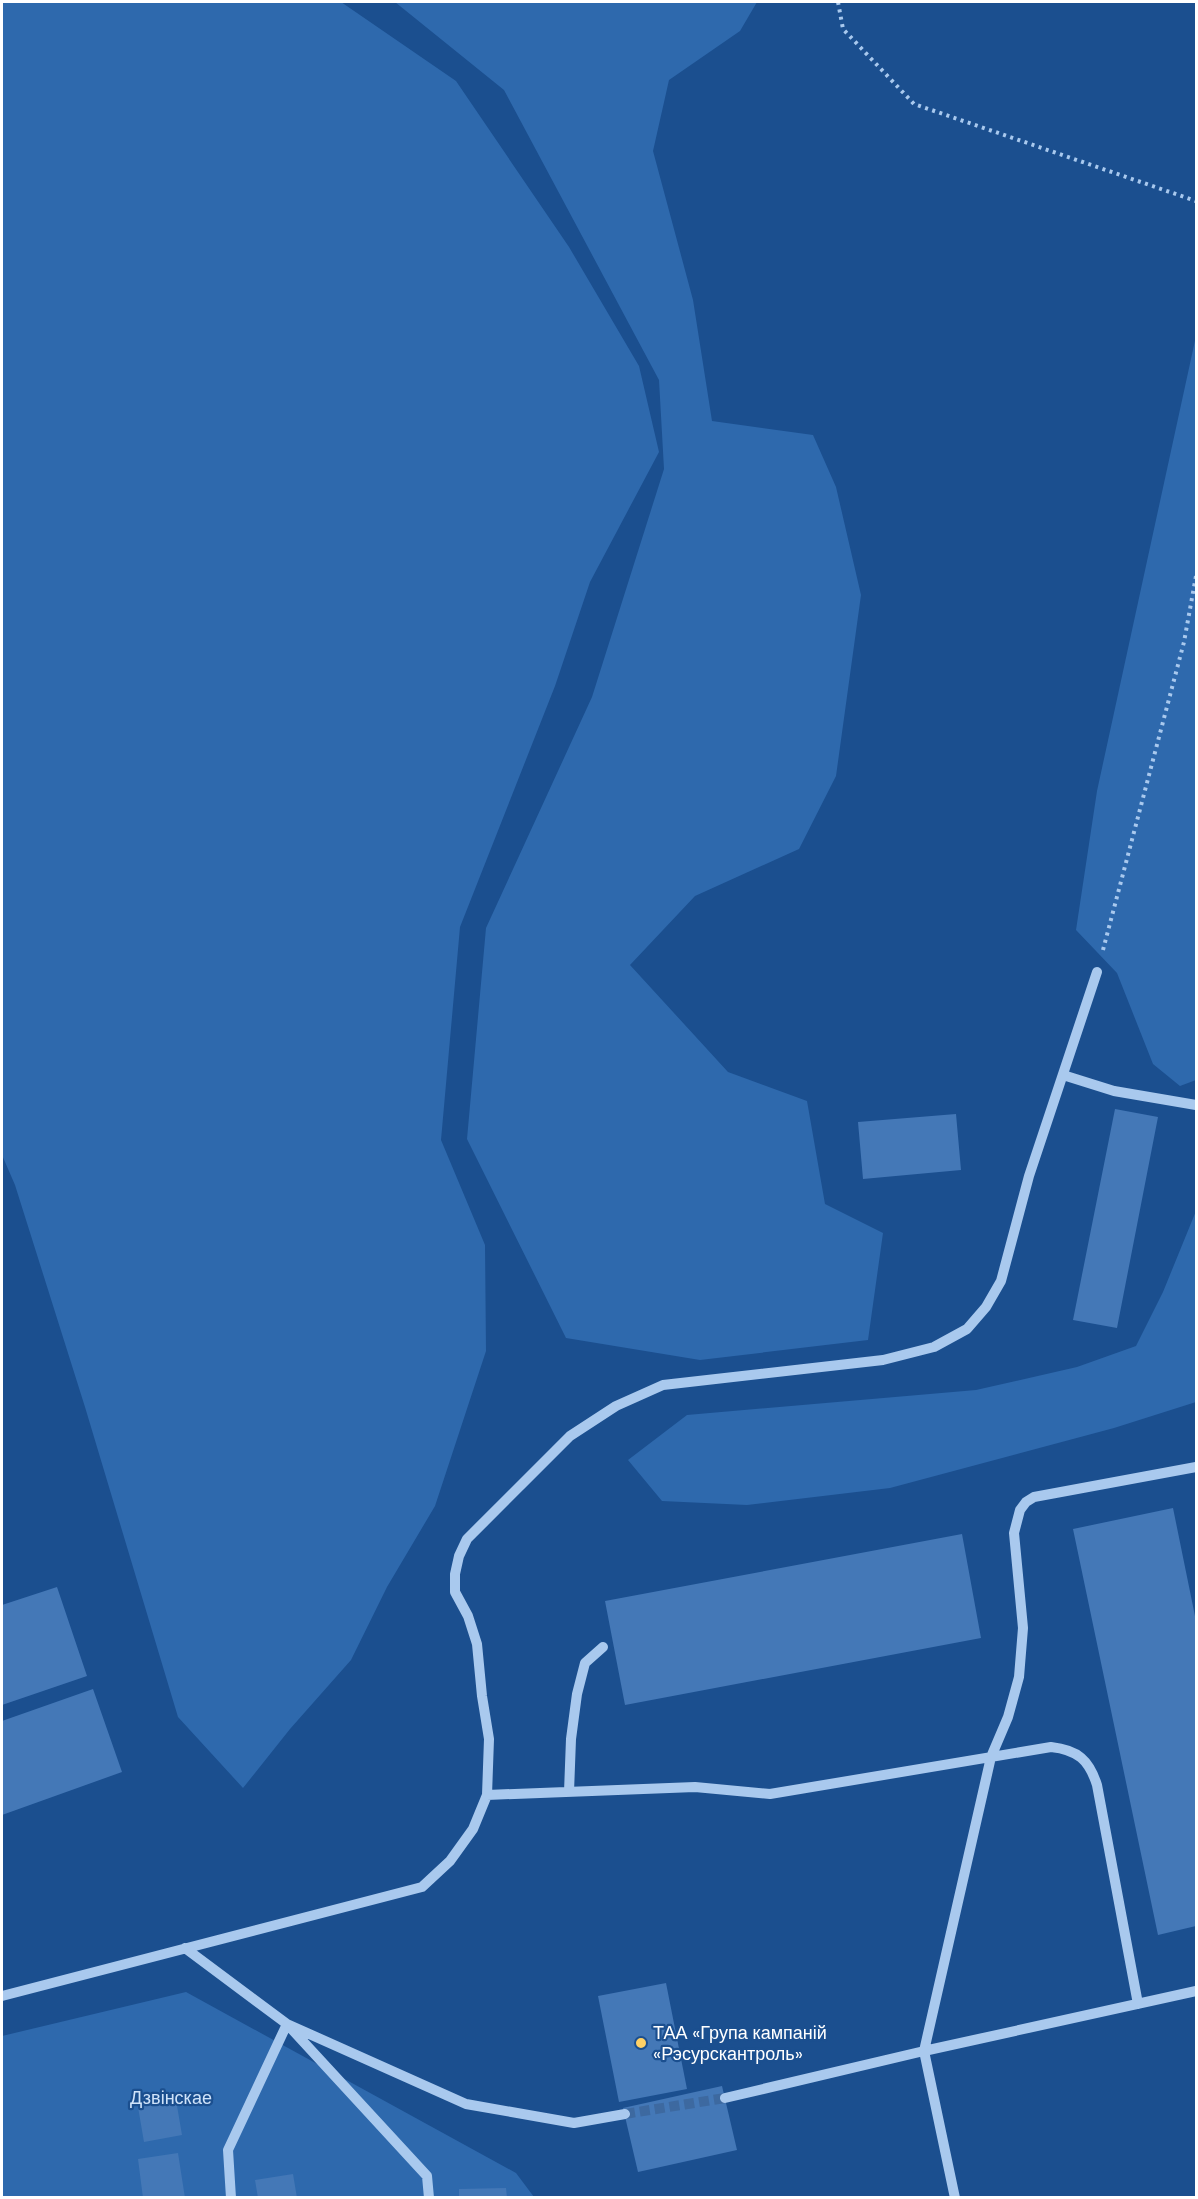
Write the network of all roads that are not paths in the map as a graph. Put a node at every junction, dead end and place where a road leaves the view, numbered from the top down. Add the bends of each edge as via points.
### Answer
1 (1097, 972) road end
2 (1063, 1075) junction
3 (1197, 1105) edge
4 (1197, 1467) edge
5 (603, 1647) dead end
6 (991, 1757) junction
7 (569, 1792) junction
8 (487, 1795) junction
9 (184, 1948) junction
10 (1197, 1991) edge
11 (2, 1996) edge
12 (1138, 2004) junction
13 (287, 2024) junction
14 (924, 2051) junction
15 (725, 2098) tunnel mouth
16 (625, 2114) tunnel mouth
17 (231, 2198) edge
18 (429, 2198) edge
19 (955, 2198) edge

1 - 2 street
2 - 3 street via 1114,1091
2 - 8 street via 1029,1176 1001,1281 967,1329 934,1347 883,1360 663,1385 616,1406 570,1436 467,1539 454,1574 455,1592 477,1644 489,1739
4 - 6 street via 1047,1494 1026,1502 1020,1510 1014,1533 1023,1628 1019,1677
5 - 7 street via 585,1663 577,1694
6 - 7 street via 770,1794 695,1786
6 - 12 street via 1062,1749 1082,1758 1091,1768
6 - 14 street
7 - 8 street
8 - 9 street via 472,1829 450,1862 422,1887
9 - 11 street
9 - 13 street
10 - 12 street
12 - 14 street
13 - 16 street via 466,2104 574,2123
13 - 17 street via 228,2150
13 - 18 street via 427,2176
14 - 15 street
14 - 19 street

